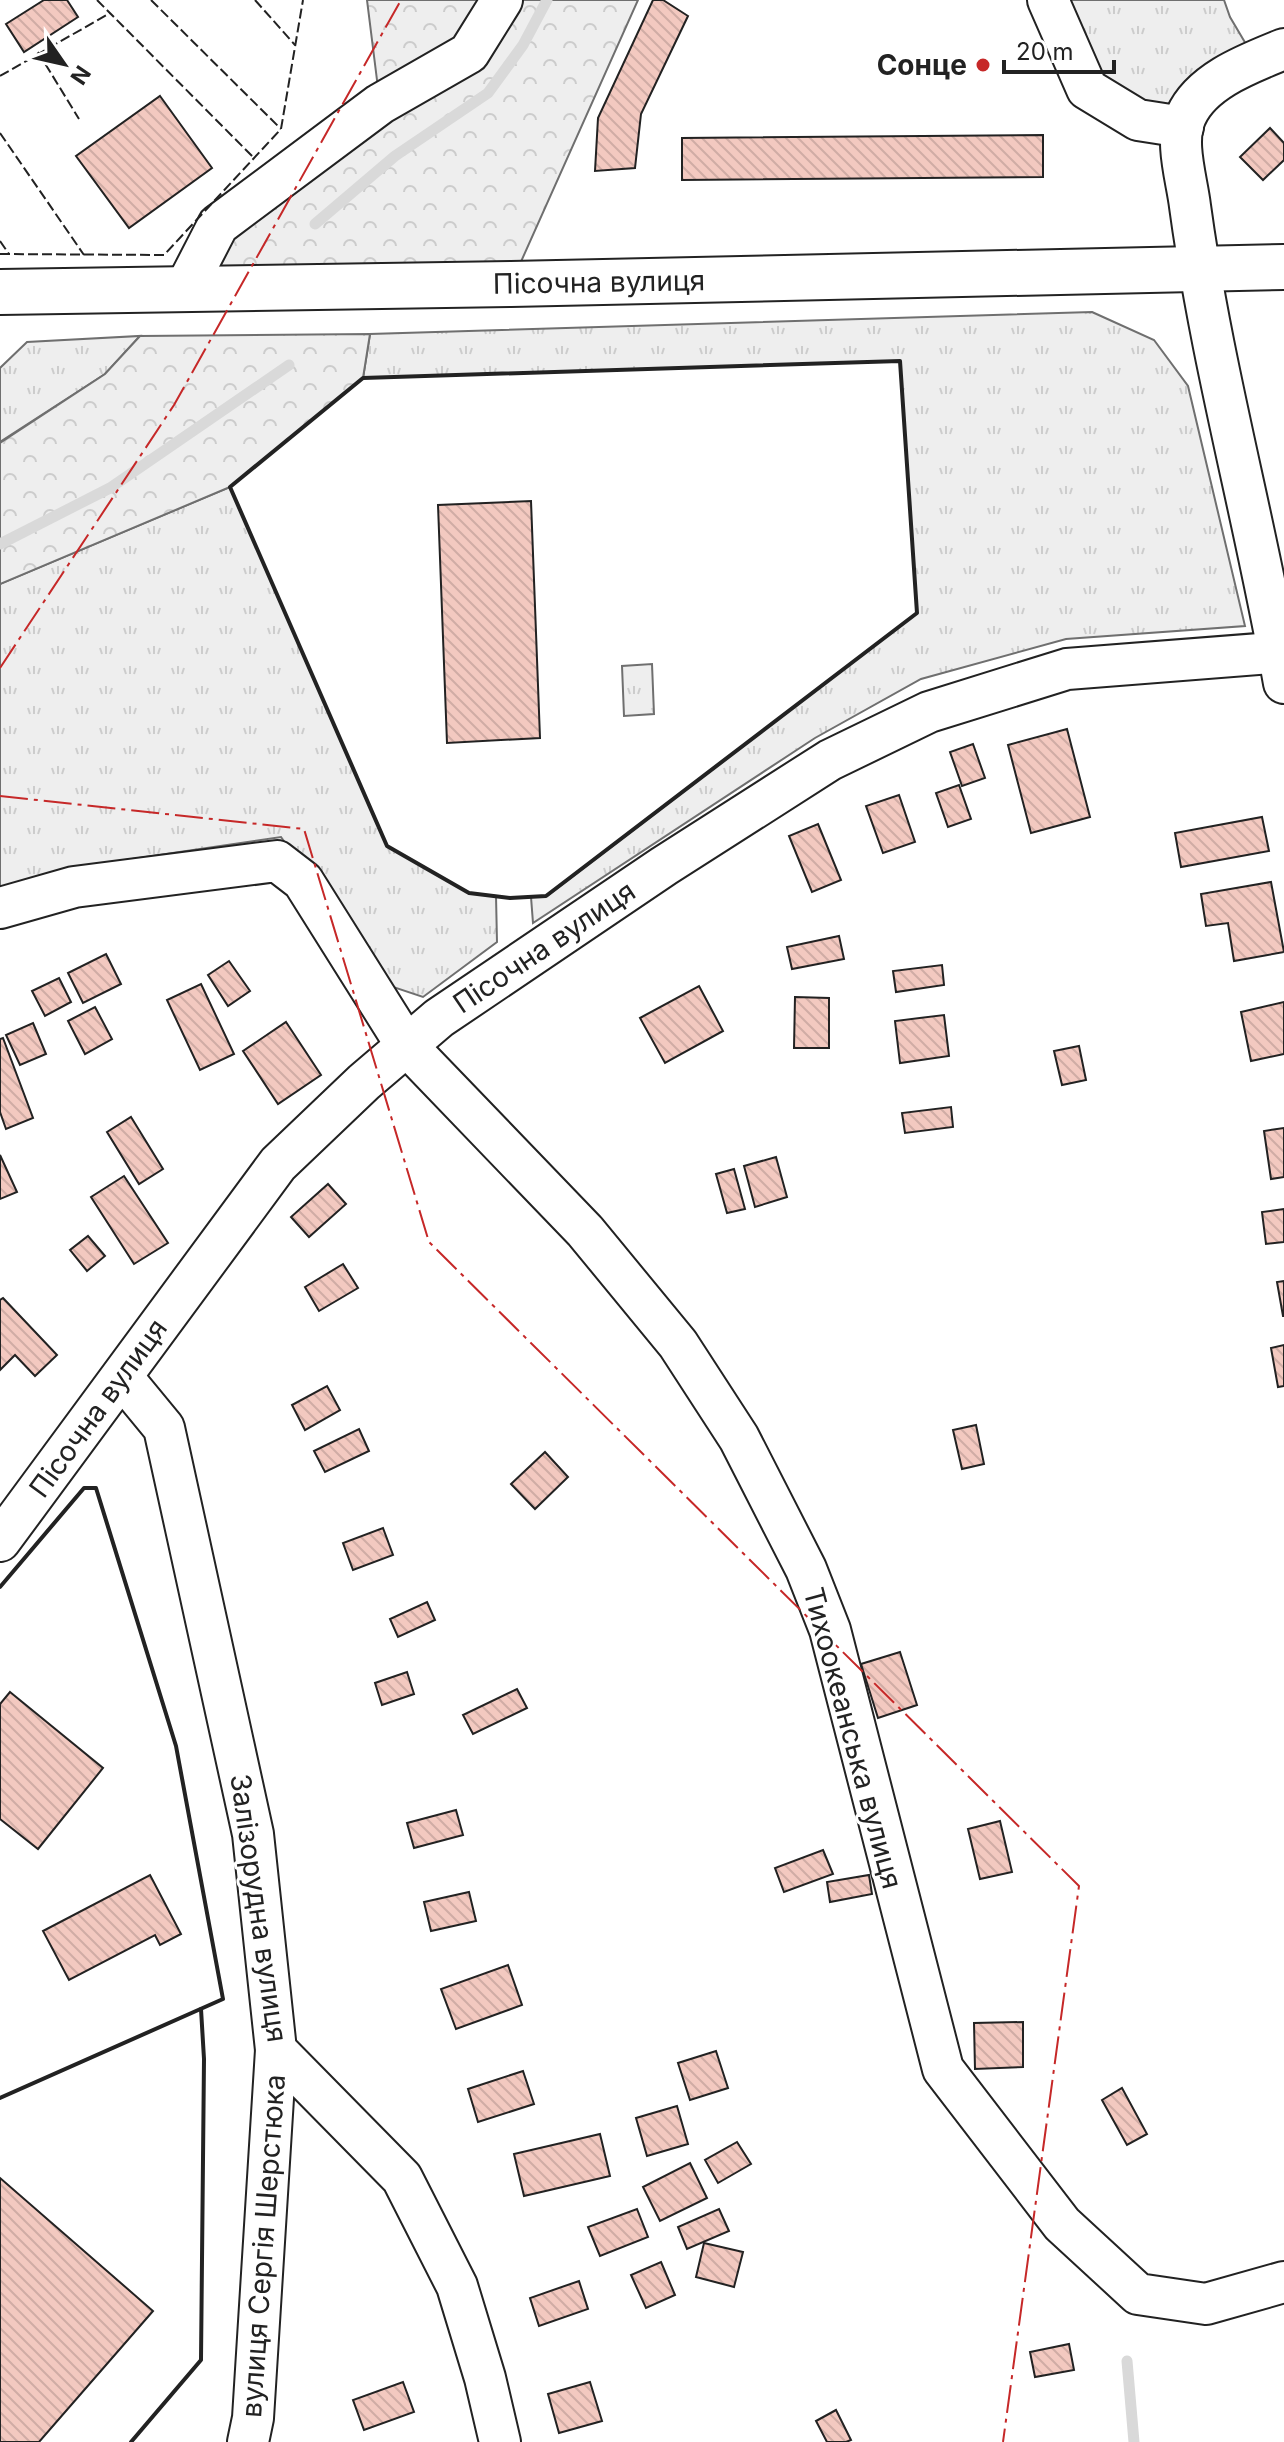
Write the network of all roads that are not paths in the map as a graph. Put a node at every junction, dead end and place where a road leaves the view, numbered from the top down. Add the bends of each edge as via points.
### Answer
1 (502, 0) edge
2 (1048, 0) edge
3 (1284, 49) edge
4 (1183, 127) junction
5 (1198, 267) junction
6 (1284, 267) edge
7 (185, 289) junction
8 (0, 292) edge
9 (1282, 662) edge
10 (0, 908) edge
11 (406, 1045) junction
12 (122, 1377) junction
13 (0, 1541) edge
14 (276, 2050) junction
15 (1284, 2282) edge
16 (248, 2442) edge
17 (500, 2442) edge

1 - 7 street via 469,53 380,104 218,225
2 - 4 street via 1087,89 1138,120
3 - 4 street via 1208,88
4 - 5 street
5 - 6 main road, Пісочна вулиця
5 - 7 main road, Пісочна вулиця
5 - 9 street
7 - 8 main road, Пісочна вулиця
9 - 11 street, Пісочна вулиця via 1067,669 929,712 804,776
10 - 11 street, Тихоокеанська вулиця via 74,887 277,861 303,881
11 - 12 street, Пісочна вулиця via 278,1164
11 - 15 street, Тихоокеанська вулиця via 585,1231 678,1344 739,1438 806,1569 830,1630 943,2069 1062,2224 1138,2294 1206,2304
12 - 13 street, Пісочна вулиця
12 - 14 street, Залізорудна вулиця via 164,1428 253,1834
14 - 16 street, вулиця Сергія Шерстюка
14 - 17 street, Залізорудна вулиця via 402,2178 457,2286

